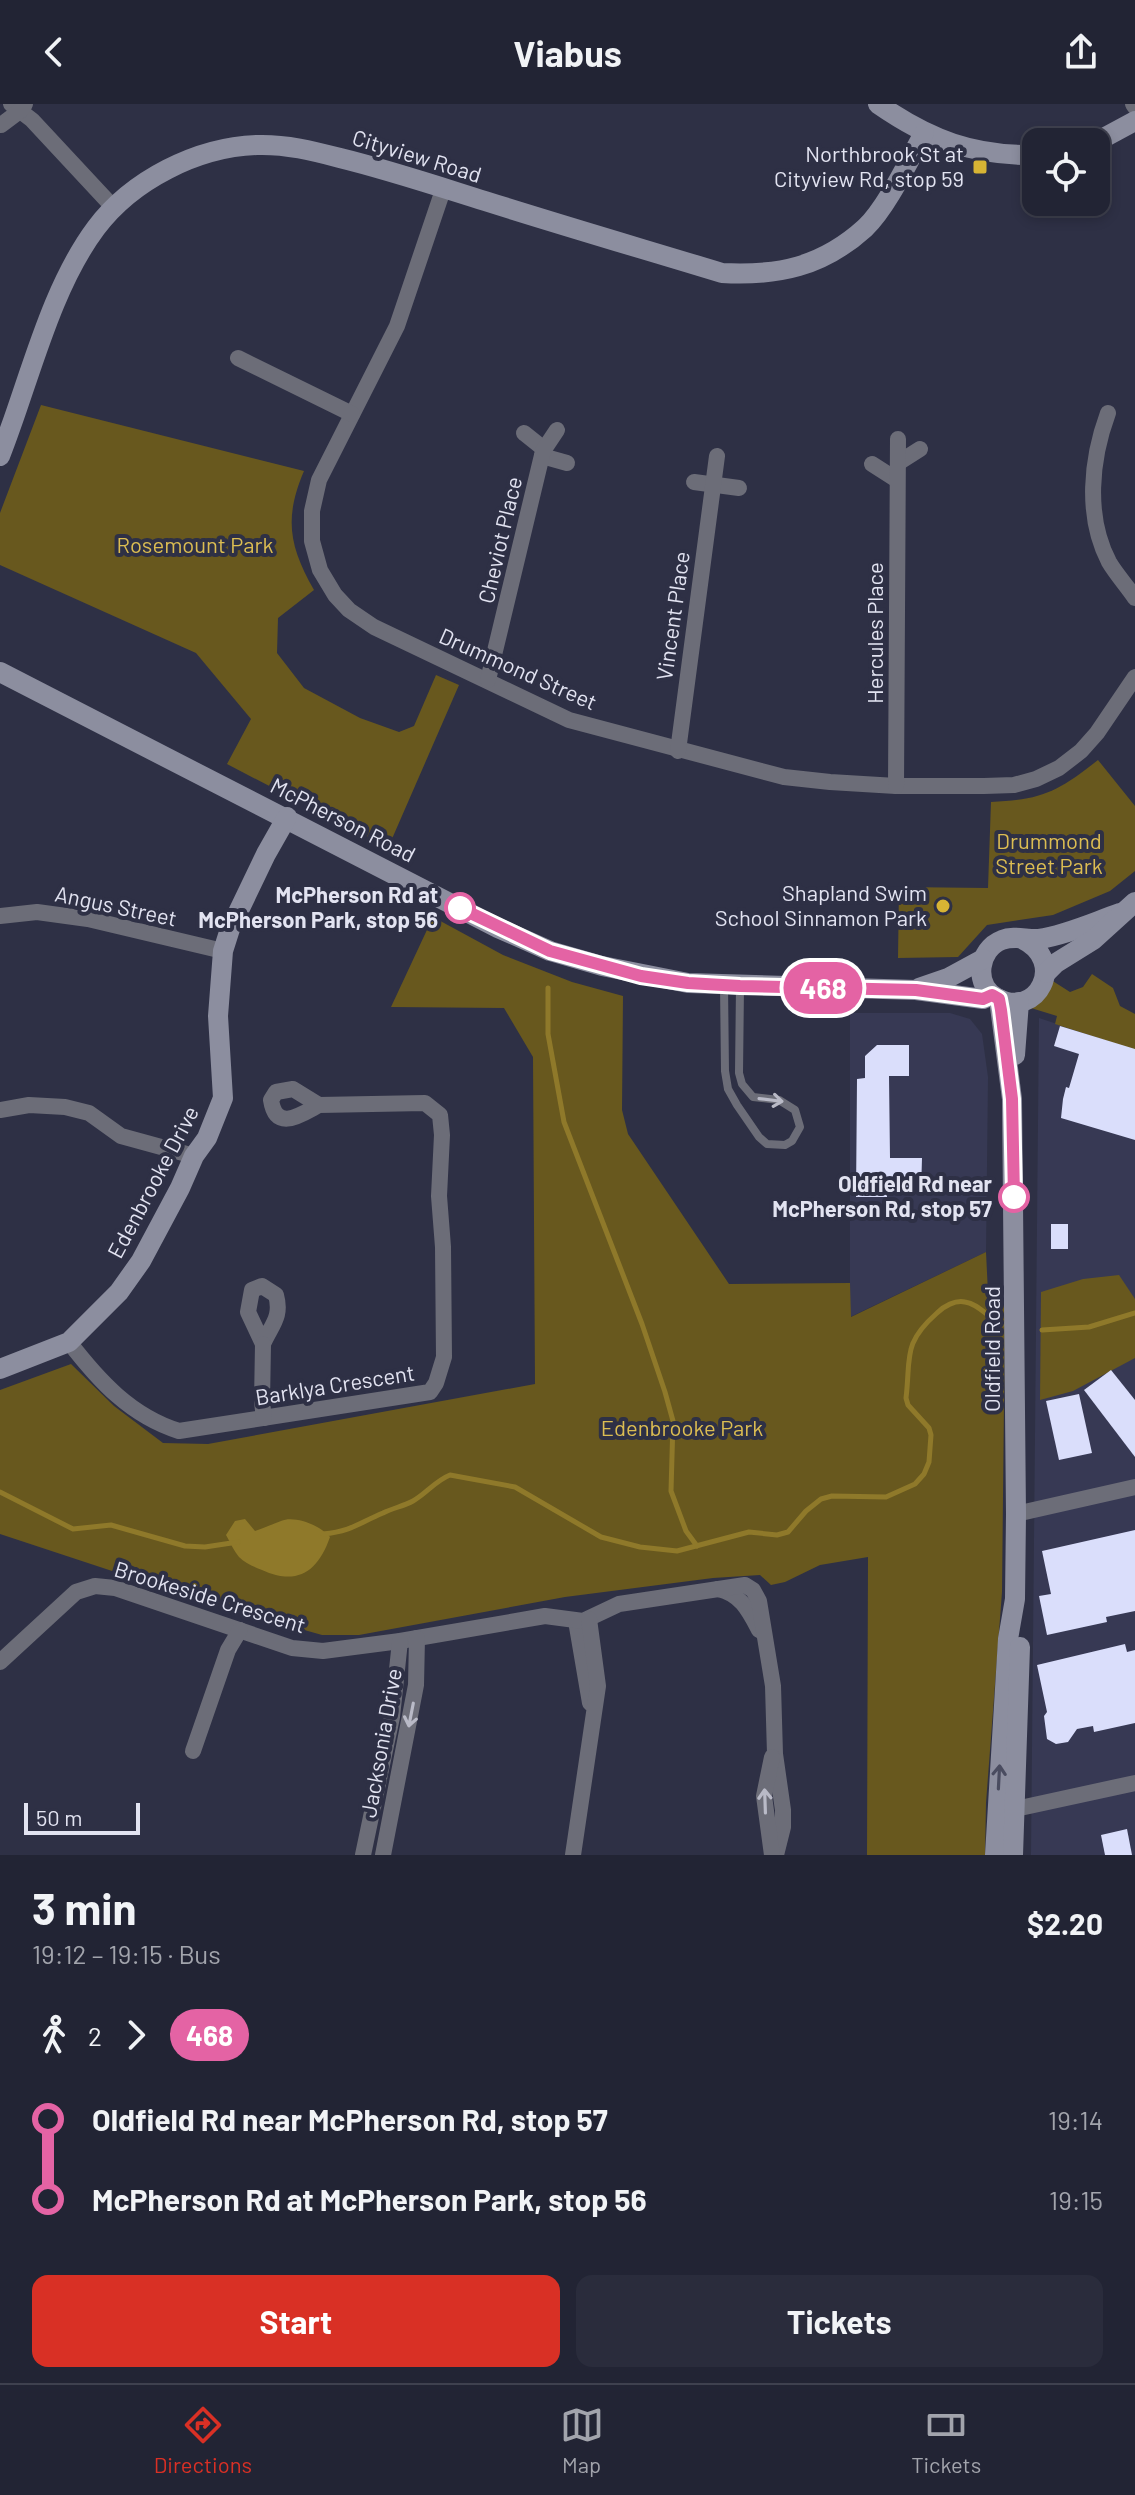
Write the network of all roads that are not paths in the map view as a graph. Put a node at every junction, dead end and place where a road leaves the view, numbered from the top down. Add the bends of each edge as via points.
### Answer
1 (878, 104) edge
2 (19, 106) edge
3 (1135, 121) edge
4 (1, 125) edge
5 (924, 133) junction
6 (1110, 134) edge
7 (1022, 155) edge
8 (444, 187) junction
9 (113, 207) junction
10 (238, 358) dead end
11 (1108, 413) dead end
12 (352, 414) junction
13 (557, 430) dead end
14 (524, 433) dead end
15 (898, 439) dead end
16 (920, 449) dead end
17 (543, 452) junction
18 (0, 456) edge
19 (717, 456) dead end
20 (567, 463) dead end
21 (872, 464) dead end
22 (898, 472) junction
23 (694, 482) dead end
24 (713, 486) junction
25 (739, 488) dead end
26 (1135, 598) edge
27 (0, 672) edge
28 (1135, 677) edge
29 (488, 680) junction
30 (678, 751) junction
31 (896, 786) junction
32 (287, 817) junction
33 (1128, 908) edge
34 (0, 916) edge
35 (1022, 939) junction
36 (223, 951) junction
37 (983, 959) junction
38 (1046, 973) junction
39 (732, 986) junction
40 (916, 990) junction
41 (1003, 999) junction
42 (725, 1060) junction
43 (739, 1060) junction
44 (319, 1105) dead end
45 (0, 1110) edge
46 (194, 1156) junction
47 (69, 1342) junction
48 (263, 1344) dead end
49 (0, 1369) edge
50 (264, 1418) junction
51 (1135, 1487) edge
52 (1016, 1514) junction
53 (583, 1620) junction
54 (240, 1630) junction
55 (417, 1638) junction
56 (400, 1641) junction
57 (0, 1662) edge
58 (193, 1751) dead end
59 (1135, 1783) edge
60 (1006, 1811) junction
61 (363, 1855) edge
62 (383, 1855) edge
63 (573, 1855) edge
64 (774, 1855) edge
65 (995, 1855) edge
66 (1013, 1855) edge

1 - 5 street
2 - 4 street
2 - 9 street
3 - 6 street
5 - 7 street via 972,151
5 - 8 street, Cityview Road via 867,226 831,252 798,267 760,275 722,273
8 - 9 street, Cityview Road via 294,146 257,145 220,149 184,162 145,181
8 - 12 street, Drummond Street via 397,326
9 - 18 street, Cityview Road via 62,289
10 - 12 street
11 - 26 street via 1093,480 1095,521 1109,561
12 - 29 street, Drummond Street via 319,480 312,511 312,541 320,570 349,610 374,627
13 - 17 street, Cheviot Place
14 - 17 street, Cheviot Place
15 - 22 street, Hercules Place
16 - 22 street
17 - 20 street, Cheviot Place
17 - 29 street, Cheviot Place
19 - 24 street, Vincent Place
21 - 22 street
22 - 31 street, Hercules Place
23 - 24 street
24 - 25 street
24 - 30 street, Vincent Place
27 - 32 street, McPherson Road
28 - 31 street, Drummond Street via 1081,751 1036,779 1014,785
29 - 30 street, Drummond Street via 569,720
30 - 31 street, Drummond Street via 784,777
32 - 36 street, Edenbrooke Drive
32 - 39 street, McPherson Road via 550,951 641,976
33 - 35 street via 1057,935
33 - 38 street
34 - 36 street, Angus Street via 37,912 88,919
35 - 37 street via 1003,939
35 - 38 street via 1040,952
36 - 46 street, Edenbrooke Drive via 218,1016 223,1098
37 - 40 street
37 - 41 street via 982,979
38 - 41 street via 1037,992
39 - 40 street, McPherson Road
39 - 42 lane
39 - 43 lane
40 - 41 street, McPherson Road
41 - 52 street, Oldfield Road via 1012,1099
42 - 43 lane
43 -> 42 lane via 747,1092 788,1103 795,1110 800,1127 792,1141 776,1146 759,1137 728,1089
44 - 50 street, Barklya Crescent via 425,1103 440,1115 444,1357 430,1392
45 - 46 street via 65,1107 89,1113 121,1136
46 - 47 street, Edenbrooke Drive via 141,1261 119,1292
47 - 49 street, Edenbrooke Drive
47 - 50 street, Barklya Crescent via 114,1395 167,1427 179,1431
48 - 50 street
51 - 52 street
52 - 60 street, Oldfield Road via 1015,1599 1021,1637
53 - 55 street, Brookeside Crescent via 549,1615
53 - 63 street via 598,1680
53 - 64 street, Brookeside Crescent via 614,1605 740,1585 753,1590 774,1694 783,1815
54 - 56 street, Brookeside Crescent via 306,1650
54 - 57 street, Brookeside Crescent via 95,1586 76,1592
54 - 58 street
55 - 56 street, Brookeside Crescent
55 -> 62 street, Jacksonia Drive via 418,1675
56 - 61 street, Jacksonia Drive via 392,1717
59 - 60 street
60 - 65 street, Oldfield Road
60 - 66 street, Oldfield Road

